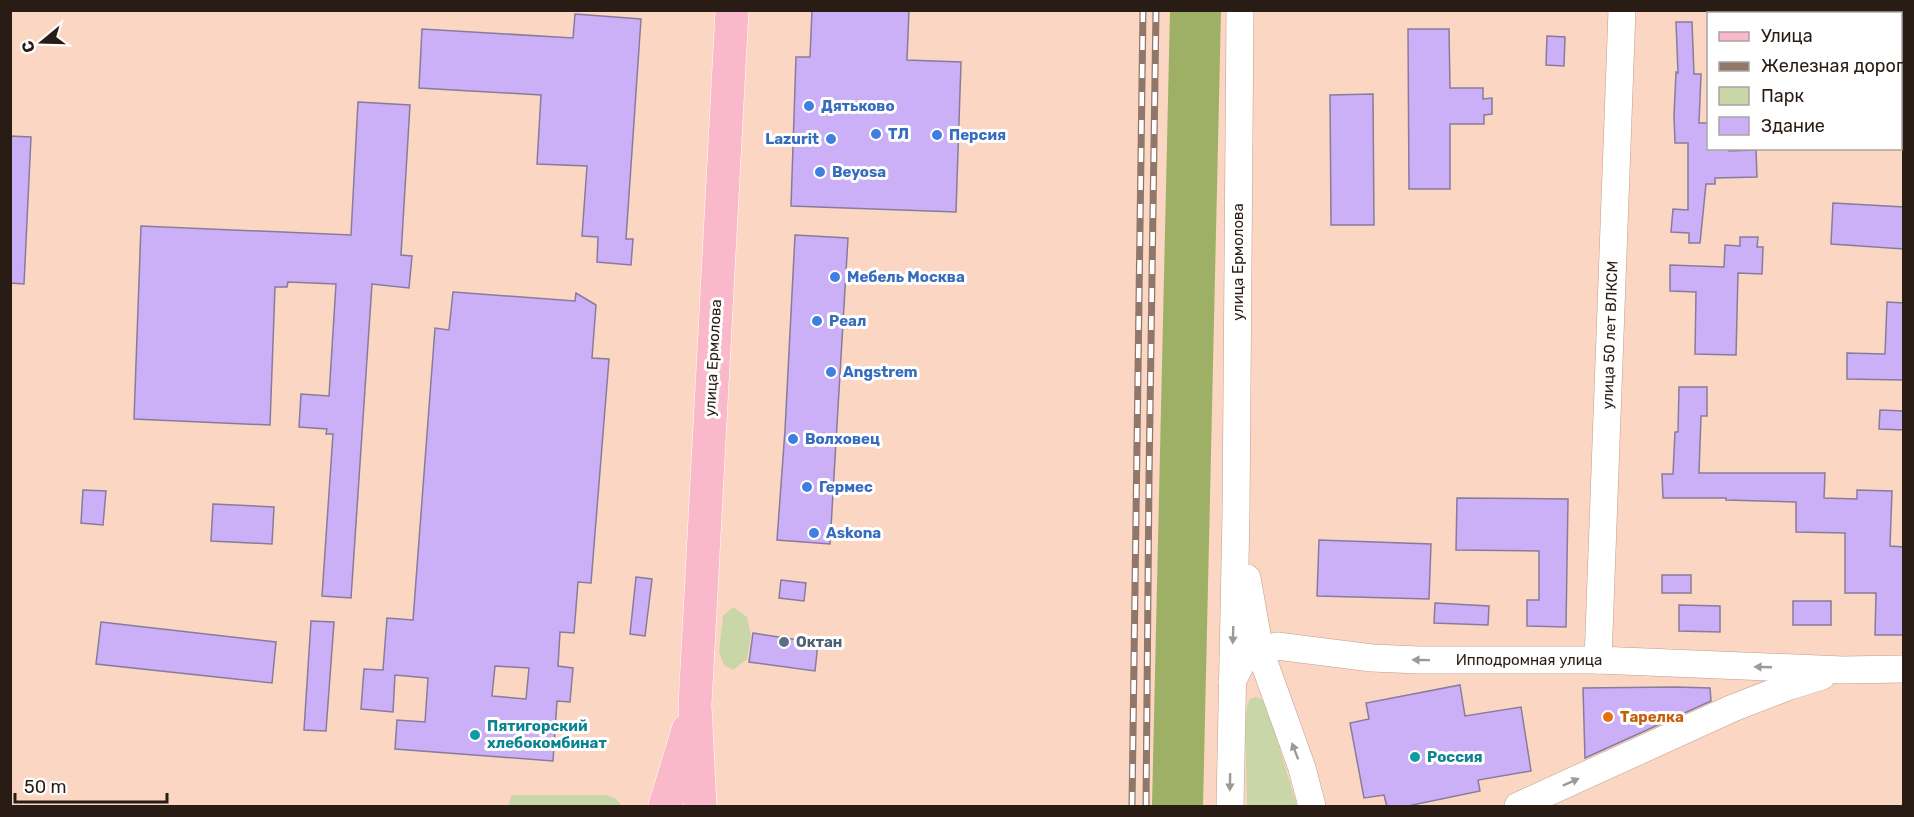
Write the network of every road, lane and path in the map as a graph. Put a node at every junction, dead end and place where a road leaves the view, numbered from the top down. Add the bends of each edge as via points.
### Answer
1 (732, 10) edge
2 (1240, 10) edge
3 (1622, 10) edge
4 (1236, 514) junction
5 (1260, 651) junction
6 (1598, 660) junction
7 (1904, 669) edge
8 (1843, 670) junction
9 (1232, 682) junction
10 (695, 705) junction
11 (664, 807) edge
12 (700, 807) edge
13 (1230, 807) edge
14 (1312, 807) edge
15 (1518, 807) edge

1 - 10 main road, улица Ермолова
2 - 4 street, улица Ермолова
3 - 6 street, улица 50 лет ВЛКСМ
4 - 5 street, улица Ермолова
4 -> 9 street, улица Ермолова
6 -> 5 street, Ипподромная улица via 1372,658 1277,646
5 - 9 street via 1241,664
14 -> 5 street, улица Ермолова
8 -> 6 street, Ипподромная улица
7 - 8 street, Ипподромная улица
15 -> 8 street, Ипподромная улица via 1733,708
9 -> 13 street, улица Ермолова
10 - 11 main road, улица Ермолова
10 - 12 main road, улица Ермолова

